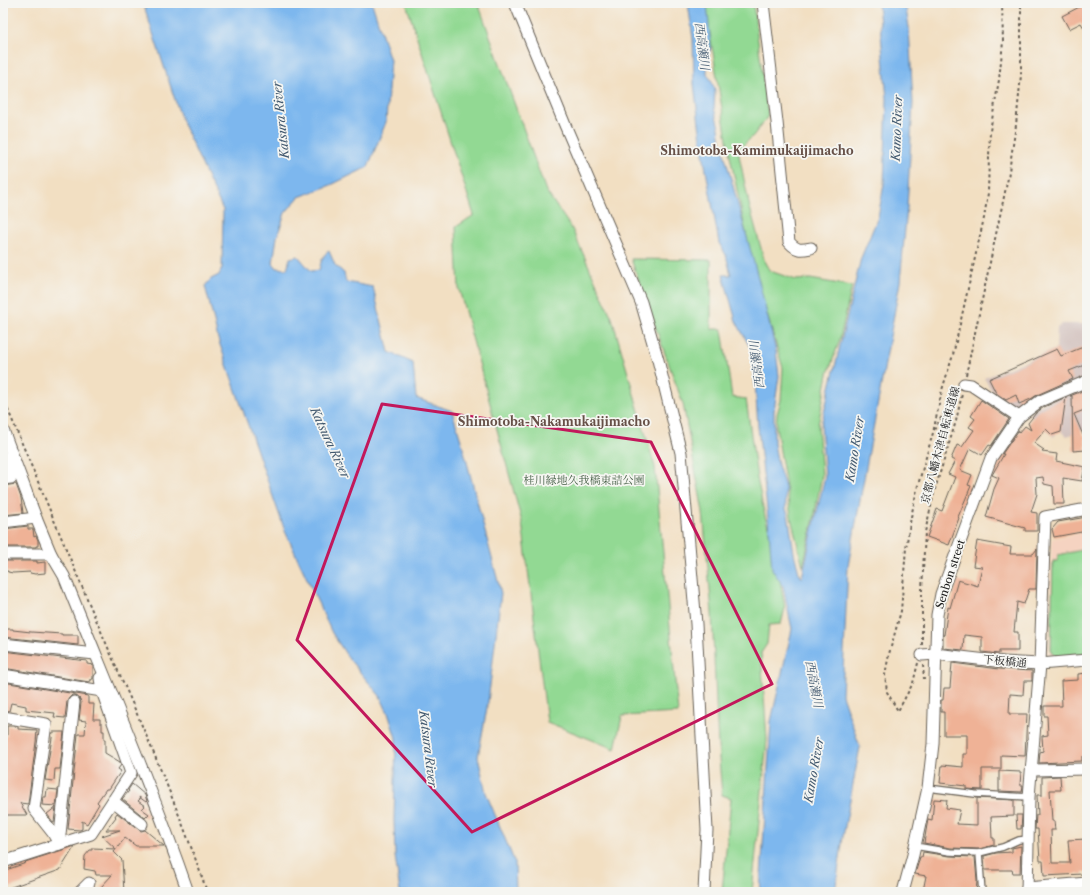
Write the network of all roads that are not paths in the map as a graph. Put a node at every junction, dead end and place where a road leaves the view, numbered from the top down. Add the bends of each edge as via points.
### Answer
1 (515, 3) edge
2 (763, 3) edge
3 (811, 248) dead end
4 (1087, 381) edge
5 (964, 384) road end
6 (1019, 417) junction
7 (4, 434) edge
8 (3, 457) edge
9 (3, 479) edge
10 (1087, 509) edge
11 (36, 518) junction
12 (3, 522) edge
13 (3, 554) edge
14 (51, 554) junction
15 (3, 644) edge
16 (95, 654) junction
17 (935, 654) junction
18 (922, 655) road end
19 (1087, 660) edge
20 (1040, 664) junction
21 (3, 676) edge
22 (102, 691) junction
23 (74, 702) dead end
24 (3, 717) edge
25 (1087, 769) edge
26 (1032, 770) junction
27 (928, 788) junction
28 (1030, 797) junction
29 (113, 801) junction
30 (142, 824) dead end
31 (1029, 839) junction
32 (59, 844) junction
33 (915, 846) junction
34 (979, 853) junction
35 (3, 862) edge
36 (1087, 883) edge
37 (89, 884) dead end
38 (1027, 890) edge
39 (906, 891) edge
40 (80, 892) edge
41 (188, 892) edge
42 (704, 892) edge
43 (982, 892) edge

1 - 42 street via 641,302 681,453 696,624 707,830
2 - 3 street via 789,242 794,248
4 - 6 street, Senbon street via 1040,401
5 - 6 street via 971,385
6 - 17 street, Senbon street via 991,458 941,594
7 - 11 street
8 - 9 street via 11,478
10 - 20 street via 1045,517
11 - 12 street
11 - 14 street
13 - 14 street
14 - 16 street via 64,576
15 - 16 street
16 - 22 street
16 - 41 street via 134,748
17 - 18 street, 下板橋通
17 - 20 street, 下板橋通
17 - 27 street, Senbon street via 933,744
19 - 20 street, 下板橋通
20 - 26 street
21 - 22 street
22 - 29 street via 131,773
23 - 32 street
24 - 32 street via 46,724 34,809
25 - 26 street
26 - 28 street
27 - 28 lane
27 - 33 street, Senbon street
28 - 31 street
29 - 30 street
29 - 32 street via 91,834
31 - 34 lane
31 - 38 street
32 - 35 street
33 - 34 lane via 950,852
33 - 39 street, Senbon street
34 - 43 lane
36 - 38 street
37 - 40 street

